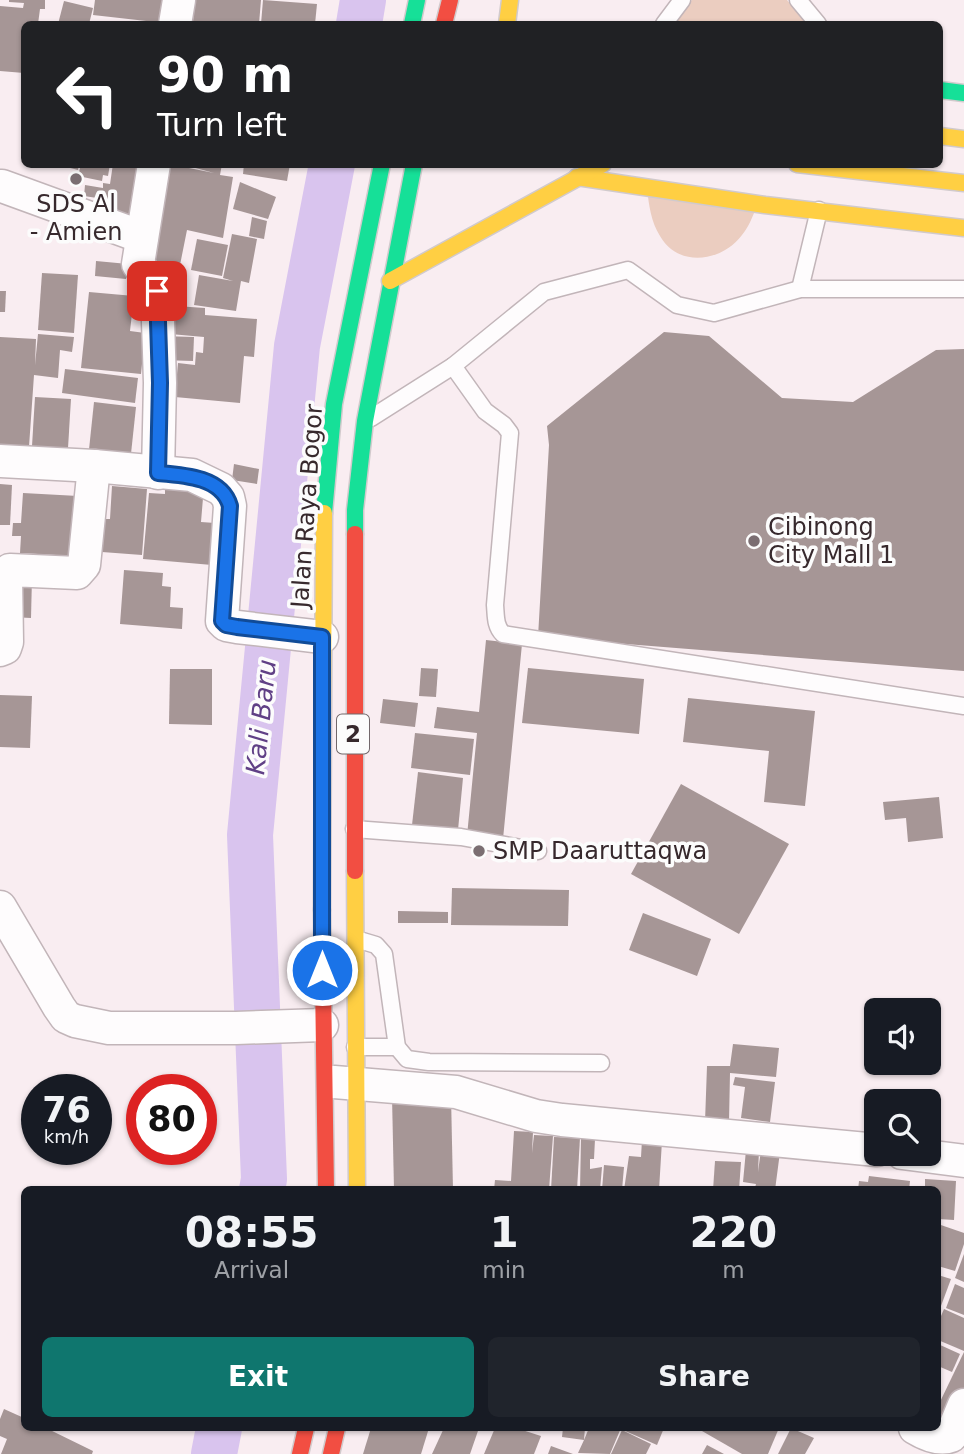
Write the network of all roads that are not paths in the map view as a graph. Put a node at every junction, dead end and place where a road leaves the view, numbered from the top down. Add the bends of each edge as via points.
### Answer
1 (179, 0) edge
2 (417, 0) edge
3 (450, 0) edge
4 (510, 0) edge
5 (682, 0) edge
6 (798, 0) edge
7 (176, 21) edge
8 (413, 21) edge
9 (445, 21) edge
10 (507, 21) edge
11 (666, 21) edge
12 (816, 21) edge
13 (943, 90) edge
14 (964, 93) edge
15 (943, 136) edge
16 (964, 139) edge
17 (153, 168) edge
18 (381, 168) edge
19 (413, 168) edge
20 (595, 168) edge
21 (811, 168) edge
22 (577, 177) junction
23 (964, 183) edge
24 (2, 186) dead end
25 (820, 205) junction
26 (964, 228) edge
27 (142, 237) junction
28 (390, 281) junction
29 (800, 289) junction
30 (964, 289) edge
31 (453, 366) junction
32 (365, 421) junction
33 (0, 461) edge
34 (94, 466) junction
35 (158, 473) junction
36 (322, 637) junction
37 (0, 650) edge
38 (964, 706) edge
39 (354, 829) junction
40 (538, 851) dead end
41 (0, 907) edge
42 (354, 939) junction
43 (322, 1026) junction
44 (355, 1046) junction
45 (397, 1047) junction
46 (601, 1063) dead end
47 (322, 1082) junction
48 (356, 1082) junction
49 (864, 1149) edge
50 (941, 1158) edge
51 (964, 1161) edge
52 (326, 1186) edge
53 (357, 1186) edge
54 (964, 1405) edge
55 (305, 1431) edge
56 (336, 1431) edge
57 (918, 1439) edge
58 (300, 1454) edge
59 (331, 1454) edge

1 - 7 street
2 - 8 main road
3 - 9 main road
4 - 10 main road
5 - 11 lane
6 - 12 lane
13 - 14 main road
15 - 16 main road
17 - 27 street
18 - 36 main road, Jalan Raya Bogor / 2 via 334,404 324,512
19 - 28 main road, Jalan Raya Bogor / 2
20 - 22 main road
21 - 23 main road
22 - 25 main road via 765,205
22 - 28 main road
24 - 27 street
25 - 26 main road
25 - 29 lane
27 - 35 street via 138,264 157,291
28 - 32 main road, Jalan Raya Bogor / 2
29 - 30 lane
29 - 31 lane via 714,313 677,306 628,270 544,292
31 - 32 lane
31 - 38 lane via 485,411 510,433 495,605 503,634
32 - 39 main road, Jalan Raya Bogor / 2 via 355,510
33 - 34 street
34 - 35 street
34 - 37 street via 82,570 10,570 6,578 7,642
35 - 36 street via 192,475 228,497 222,621 237,627
36 - 43 main road, Jalan Raya Bogor / 2
39 - 40 lane via 461,837
39 - 42 main road, Jalan Raya Bogor / 2
41 - 43 street via 66,1017 97,1027
42 - 44 main road, Jalan Raya Bogor / 2
42 - 45 lane via 376,945 384,954
43 - 47 main road, Jalan Raya Bogor / 2
44 - 45 lane
44 - 48 main road, Jalan Raya Bogor / 2
45 - 46 lane via 407,1059 419,1062
47 - 48 street
47 - 52 main road, Jalan Raya Bogor / 2
48 - 49 street via 456,1092 562,1120
48 - 53 main road, Jalan Raya Bogor / 2
50 - 51 street
54 - 57 street via 951,1436
55 - 58 main road
56 - 59 main road

